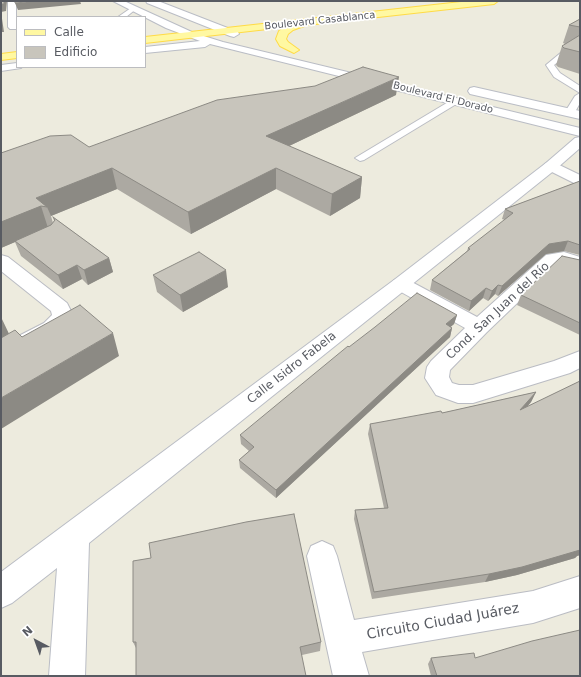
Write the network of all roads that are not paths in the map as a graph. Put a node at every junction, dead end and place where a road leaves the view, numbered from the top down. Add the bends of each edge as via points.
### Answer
1 (12, 1) edge
2 (118, 1) edge
3 (150, 1) edge
4 (494, 1) edge
5 (133, 9) junction
6 (122, 16) edge
7 (227, 20) dead end
8 (316, 22) junction
9 (204, 23) junction
10 (169, 26) junction
11 (13, 27) dead end
12 (151, 28) dead end
13 (225, 31) junction
14 (190, 35) junction
15 (146, 40) edge
16 (254, 40) dead end
17 (220, 44) junction
18 (274, 45) dead end
19 (572, 48) edge
20 (146, 50) edge
21 (294, 50) junction
22 (309, 53) dead end
23 (16, 55) edge
24 (1, 57) edge
25 (16, 66) edge
26 (1, 68) edge
27 (462, 88) dead end
28 (580, 90) edge
29 (580, 96) edge
30 (455, 101) junction
31 (575, 114) edge
32 (580, 132) edge
33 (580, 141) edge
34 (360, 158) dead end
35 (552, 166) junction
36 (580, 181) edge
37 (6, 255) edge
38 (580, 264) edge
39 (401, 284) junction
40 (479, 327) junction
41 (1, 355) edge
42 (580, 359) edge
43 (74, 535) junction
44 (322, 556) dead end
45 (1, 592) edge
46 (580, 592) edge
47 (342, 639) junction
48 (67, 676) edge
49 (351, 676) edge

1 - 11 street
2 - 5 street, Boulevard El Dorado
3 - 9 street
4 - 8 main road, Boulevard Casablanca
5 - 6 lane
5 - 10 street, Boulevard El Dorado
7 - 9 main road
8 - 13 main road, Boulevard Casablanca
8 - 21 main road via 296,26 283,33 281,38 284,44
9 - 10 main road
9 - 13 street
10 - 12 main road
10 - 14 street, Boulevard El Dorado
13 - 14 main road, Boulevard Casablanca
13 - 16 street
14 - 15 main road, Boulevard Casablanca
14 - 17 street, Boulevard El Dorado
17 - 20 street
17 - 30 street, Boulevard El Dorado
18 - 21 street
19 - 28 lane via 550,65 557,75
21 - 22 street
23 - 24 main road
25 - 26 street
27 - 31 street, Boulevard El Dorado
29 - 31 lane
30 - 32 street, Boulevard El Dorado
30 - 34 lane
33 - 35 street, Calle Isidro Fabela
35 - 36 street
35 - 39 street, Calle Isidro Fabela
37 - 41 street via 60,308 63,317 52,328
38 - 40 street, Cond. San Juan del Río via 564,258 554,259
39 - 40 street
39 - 43 street, Calle Isidro Fabela
40 - 42 street, Cond. San Juan del Río via 439,367 437,378 444,389 458,394 473,394 562,367
43 - 45 street, Calle Isidro Fabela
43 - 48 street
44 - 47 street
46 - 47 street, Circuito Ciudad Juárez via 533,607
47 - 49 street

